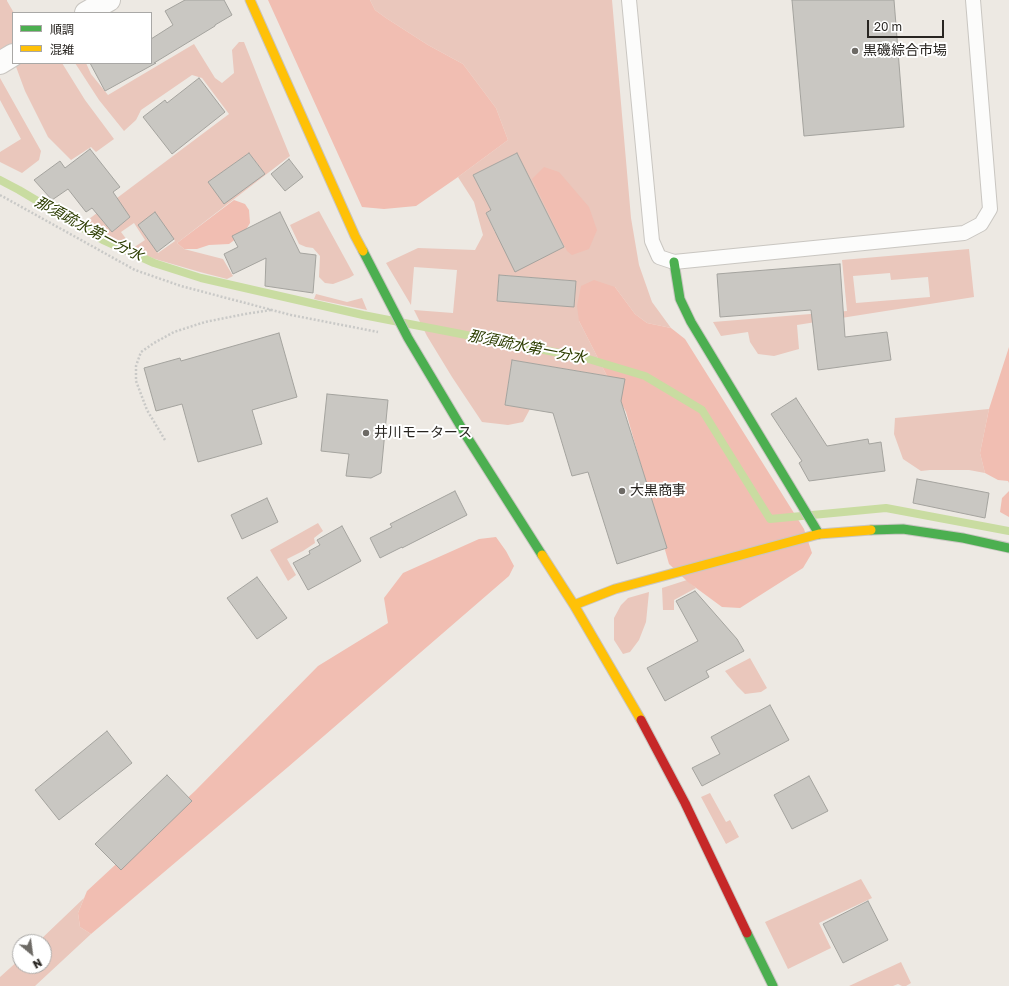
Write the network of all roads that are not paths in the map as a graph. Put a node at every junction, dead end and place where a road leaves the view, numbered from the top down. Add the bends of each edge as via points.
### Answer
1 (109, 0) edge
2 (250, 0) edge
3 (629, 0) edge
4 (973, 0) edge
5 (88, 12) edge
6 (12, 56) edge
7 (0, 63) edge
8 (674, 262) junction
9 (819, 534) junction
10 (1009, 548) edge
11 (574, 605) junction
12 (773, 986) edge

1 - 5 street
2 - 11 street via 355,236 408,338 467,437
3 - 8 lane via 652,242 659,257
4 - 8 lane via 990,209 981,224 964,233
6 - 7 street
8 - 9 street via 680,299 691,322
9 - 10 street via 903,529
9 - 11 street via 615,589
11 - 12 street via 636,710 681,796

